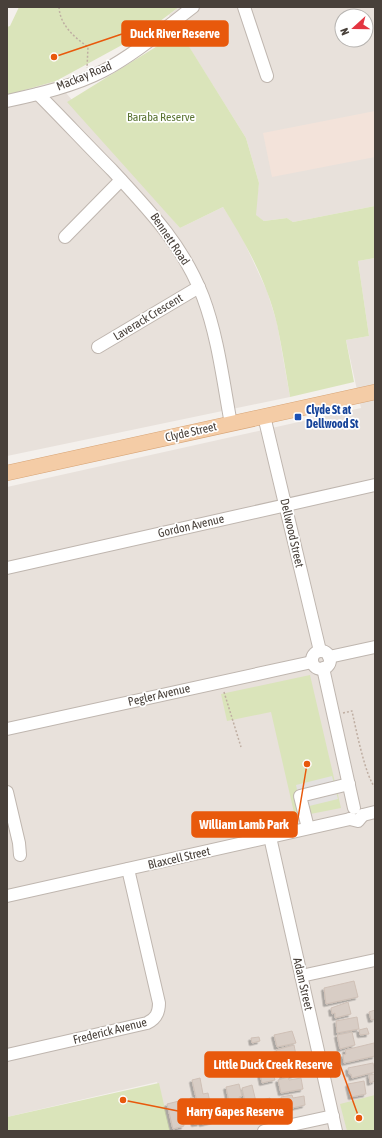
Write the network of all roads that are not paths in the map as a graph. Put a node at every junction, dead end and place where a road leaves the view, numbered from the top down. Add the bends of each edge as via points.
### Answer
1 (193, 7) edge
2 (244, 7) edge
3 (267, 76) dead end
4 (38, 94) junction
5 (7, 101) edge
6 (121, 180) junction
7 (65, 237) dead end
8 (199, 287) junction
9 (98, 347) dead end
10 (375, 392) edge
11 (264, 416) junction
12 (231, 424) junction
13 (7, 472) edge
14 (375, 485) edge
15 (285, 505) junction
16 (7, 568) edge
17 (375, 647) edge
18 (325, 654) junction
19 (312, 662) junction
20 (323, 668) junction
21 (7, 730) edge
22 (349, 784) junction
23 (7, 792) edge
24 (375, 812) edge
25 (356, 814) junction
26 (308, 828) junction
27 (270, 837) junction
28 (20, 856) dead end
29 (128, 869) junction
30 (7, 896) edge
31 (375, 960) edge
32 (301, 976) junction
33 (7, 1055) edge
34 (333, 1116) junction
35 (264, 1131) edge
36 (336, 1131) edge

1 - 4 street, Mackay Road via 120,61 93,76
2 - 3 street
4 - 5 street, Mackay Road
4 - 6 street, Bennett Road
6 - 7 street
6 - 8 street, Bennett Road via 163,226 182,254
8 - 9 street, Laverack Crescent
8 - 12 street, Bennett Road via 213,327
10 - 11 main road, Clyde Street
11 - 12 main road, Clyde Street
11 - 15 street, Dellwood Street
12 - 13 main road, Clyde Street
14 - 15 street, Gordon Avenue
15 - 16 street, Gordon Avenue
15 - 18 street, Dellwood Street
17 - 18 street
18 - 19 street via 314,653
18 - 20 street via 327,666
19 - 20 street via 316,667
19 - 21 street, Pegler Avenue
20 - 22 street
22 - 25 street
22 - 26 street via 300,796
23 - 28 street
24 - 25 street, Blaxcell Street
25 - 26 street, Blaxcell Street
26 - 27 street, Blaxcell Street
27 - 29 street, Blaxcell Street
27 - 32 street, Adam Street
29 - 30 street, Blaxcell Street
29 - 33 street, Frederick Avenue via 159,1003 156,1017 142,1024
31 - 32 street
32 - 34 street, Adam Street
34 - 35 street
34 - 36 street, Adam Street

